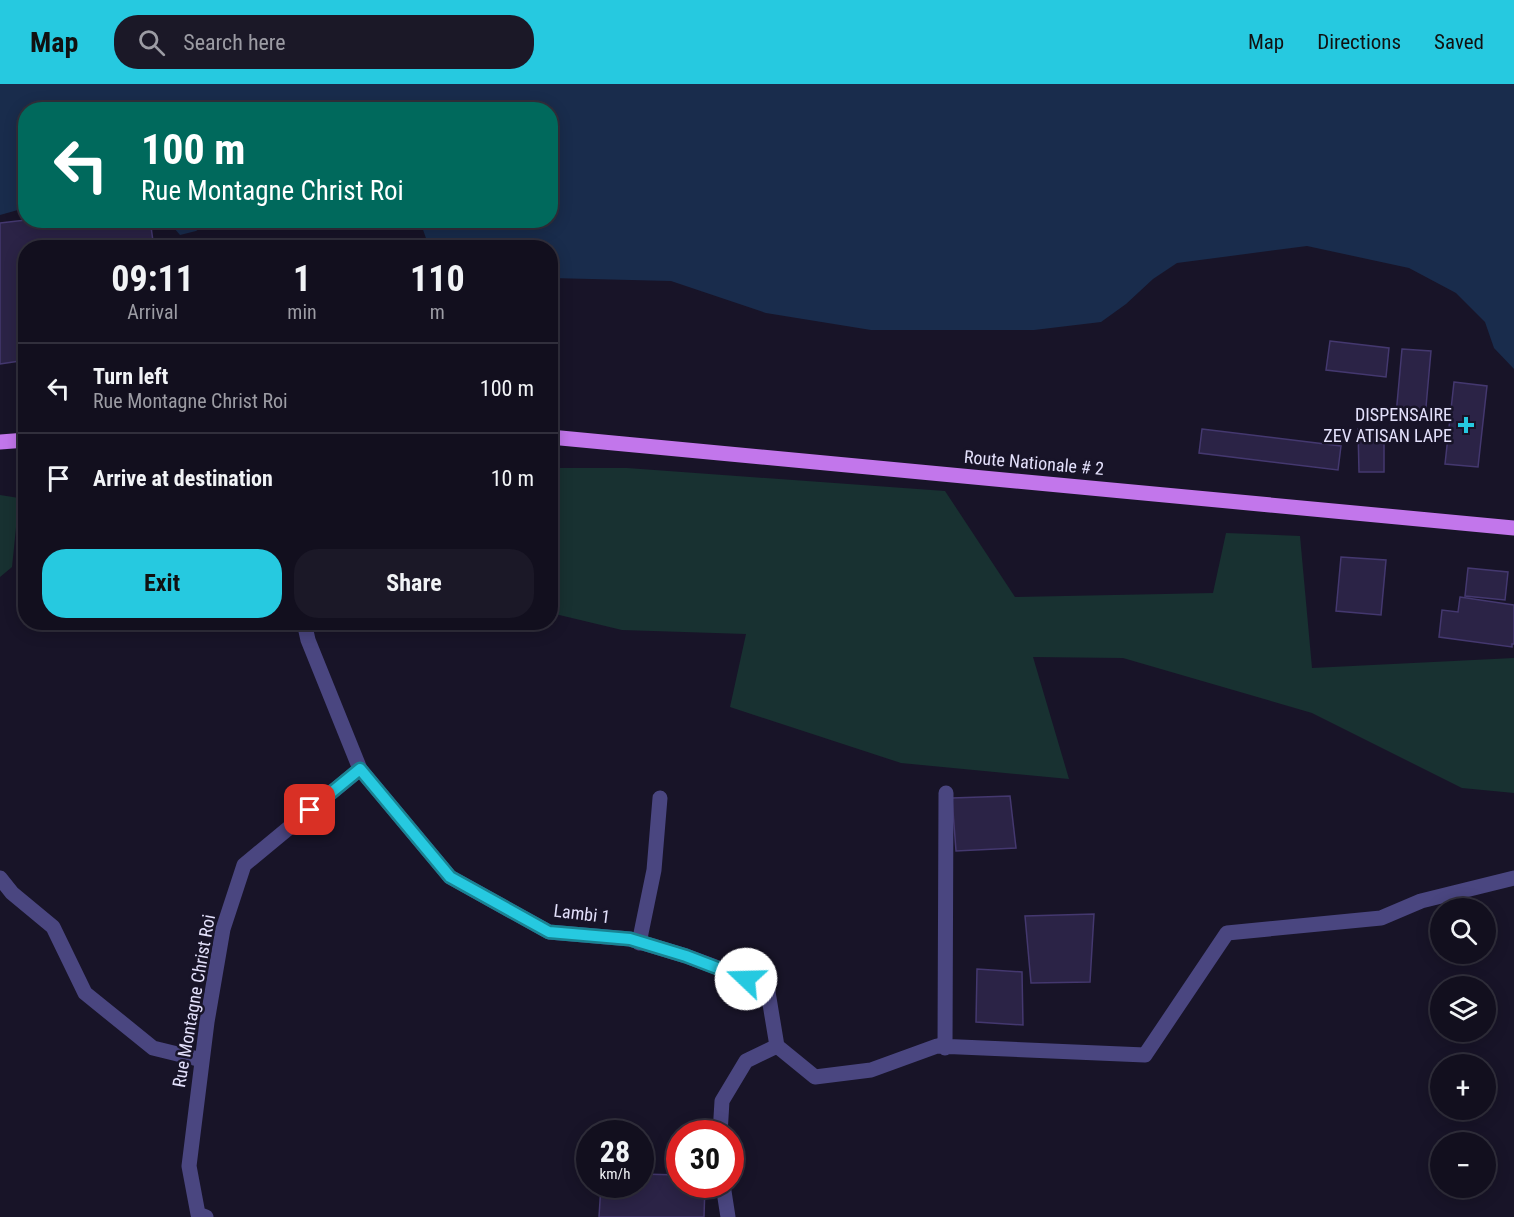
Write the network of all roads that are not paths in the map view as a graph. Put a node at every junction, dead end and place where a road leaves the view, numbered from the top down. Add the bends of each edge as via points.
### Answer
1 (558, 438) edge
2 (18, 440) edge
3 (0, 441) edge
4 (1514, 528) edge
5 (306, 630) edge
6 (360, 769) junction
7 (946, 793) dead end
8 (660, 798) dead end
9 (0, 878) edge
10 (1514, 878) edge
11 (639, 943) junction
12 (777, 1046) junction
13 (945, 1048) junction
14 (202, 1060) junction
15 (721, 1120) edge
16 (725, 1198) edge
17 (206, 1217) edge
18 (728, 1217) edge

1 - 4 main road, Route Nationale # 2
2 - 3 main road
5 - 6 street, Lambi 1
6 - 11 street, Lambi 1 via 450,877 549,932
6 - 14 street, Rue Montagne Christ Roi via 244,865 223,929
7 - 13 street
8 - 11 street via 654,870
9 - 14 street via 53,927 85,993 153,1048
10 - 13 street via 1421,901 1381,918 1227,933 1145,1055
11 - 12 street, Lambi 1 via 766,986
12 - 13 street via 815,1077 872,1070 937,1046
12 - 15 street via 746,1061 722,1101
14 - 17 street, Rue Montagne Christ Roi via 189,1166 198,1214
16 - 18 street

